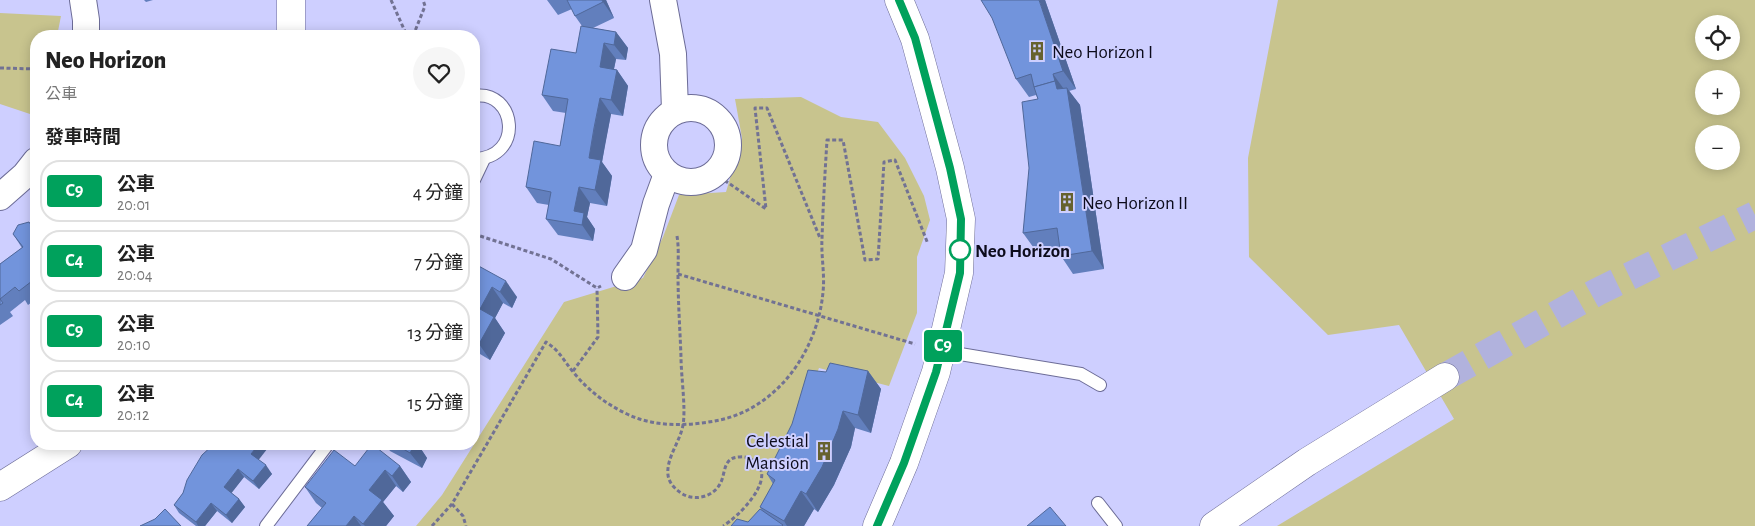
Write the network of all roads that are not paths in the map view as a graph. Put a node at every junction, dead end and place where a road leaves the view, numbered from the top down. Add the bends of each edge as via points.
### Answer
1 (83, 0) edge
2 (291, 0) edge
3 (663, 0) edge
4 (899, 0) edge
5 (86, 30) edge
6 (291, 30) edge
7 (480, 97) edge
8 (675, 110) junction
9 (480, 159) edge
10 (30, 169) edge
11 (667, 174) junction
12 (0, 197) edge
13 (625, 277) road end
14 (942, 351) junction
15 (1445, 377) tunnel mouth
16 (1100, 385) dead end
17 (59, 450) edge
18 (323, 450) edge
19 (0, 487) edge
20 (1098, 503) dead end
21 (266, 526) edge
22 (877, 526) edge
23 (1116, 526) edge
24 (1214, 526) edge

1 - 5 street
2 - 6 street
3 - 8 street via 673,54
4 - 14 street via 915,38 961,219 960,273
7 - 9 lane via 497,102 509,119 507,139 494,155
8 - 11 street via 657,128 654,140 656,158
8 - 11 street via 688,107 710,113 726,130 727,154 722,165 703,180 691,182
10 - 12 street
11 - 13 street via 644,250
14 - 16 lane via 1081,374
14 - 22 street via 904,463
15 - 24 street via 1307,462
17 - 19 street
18 - 21 lane
20 - 23 lane

